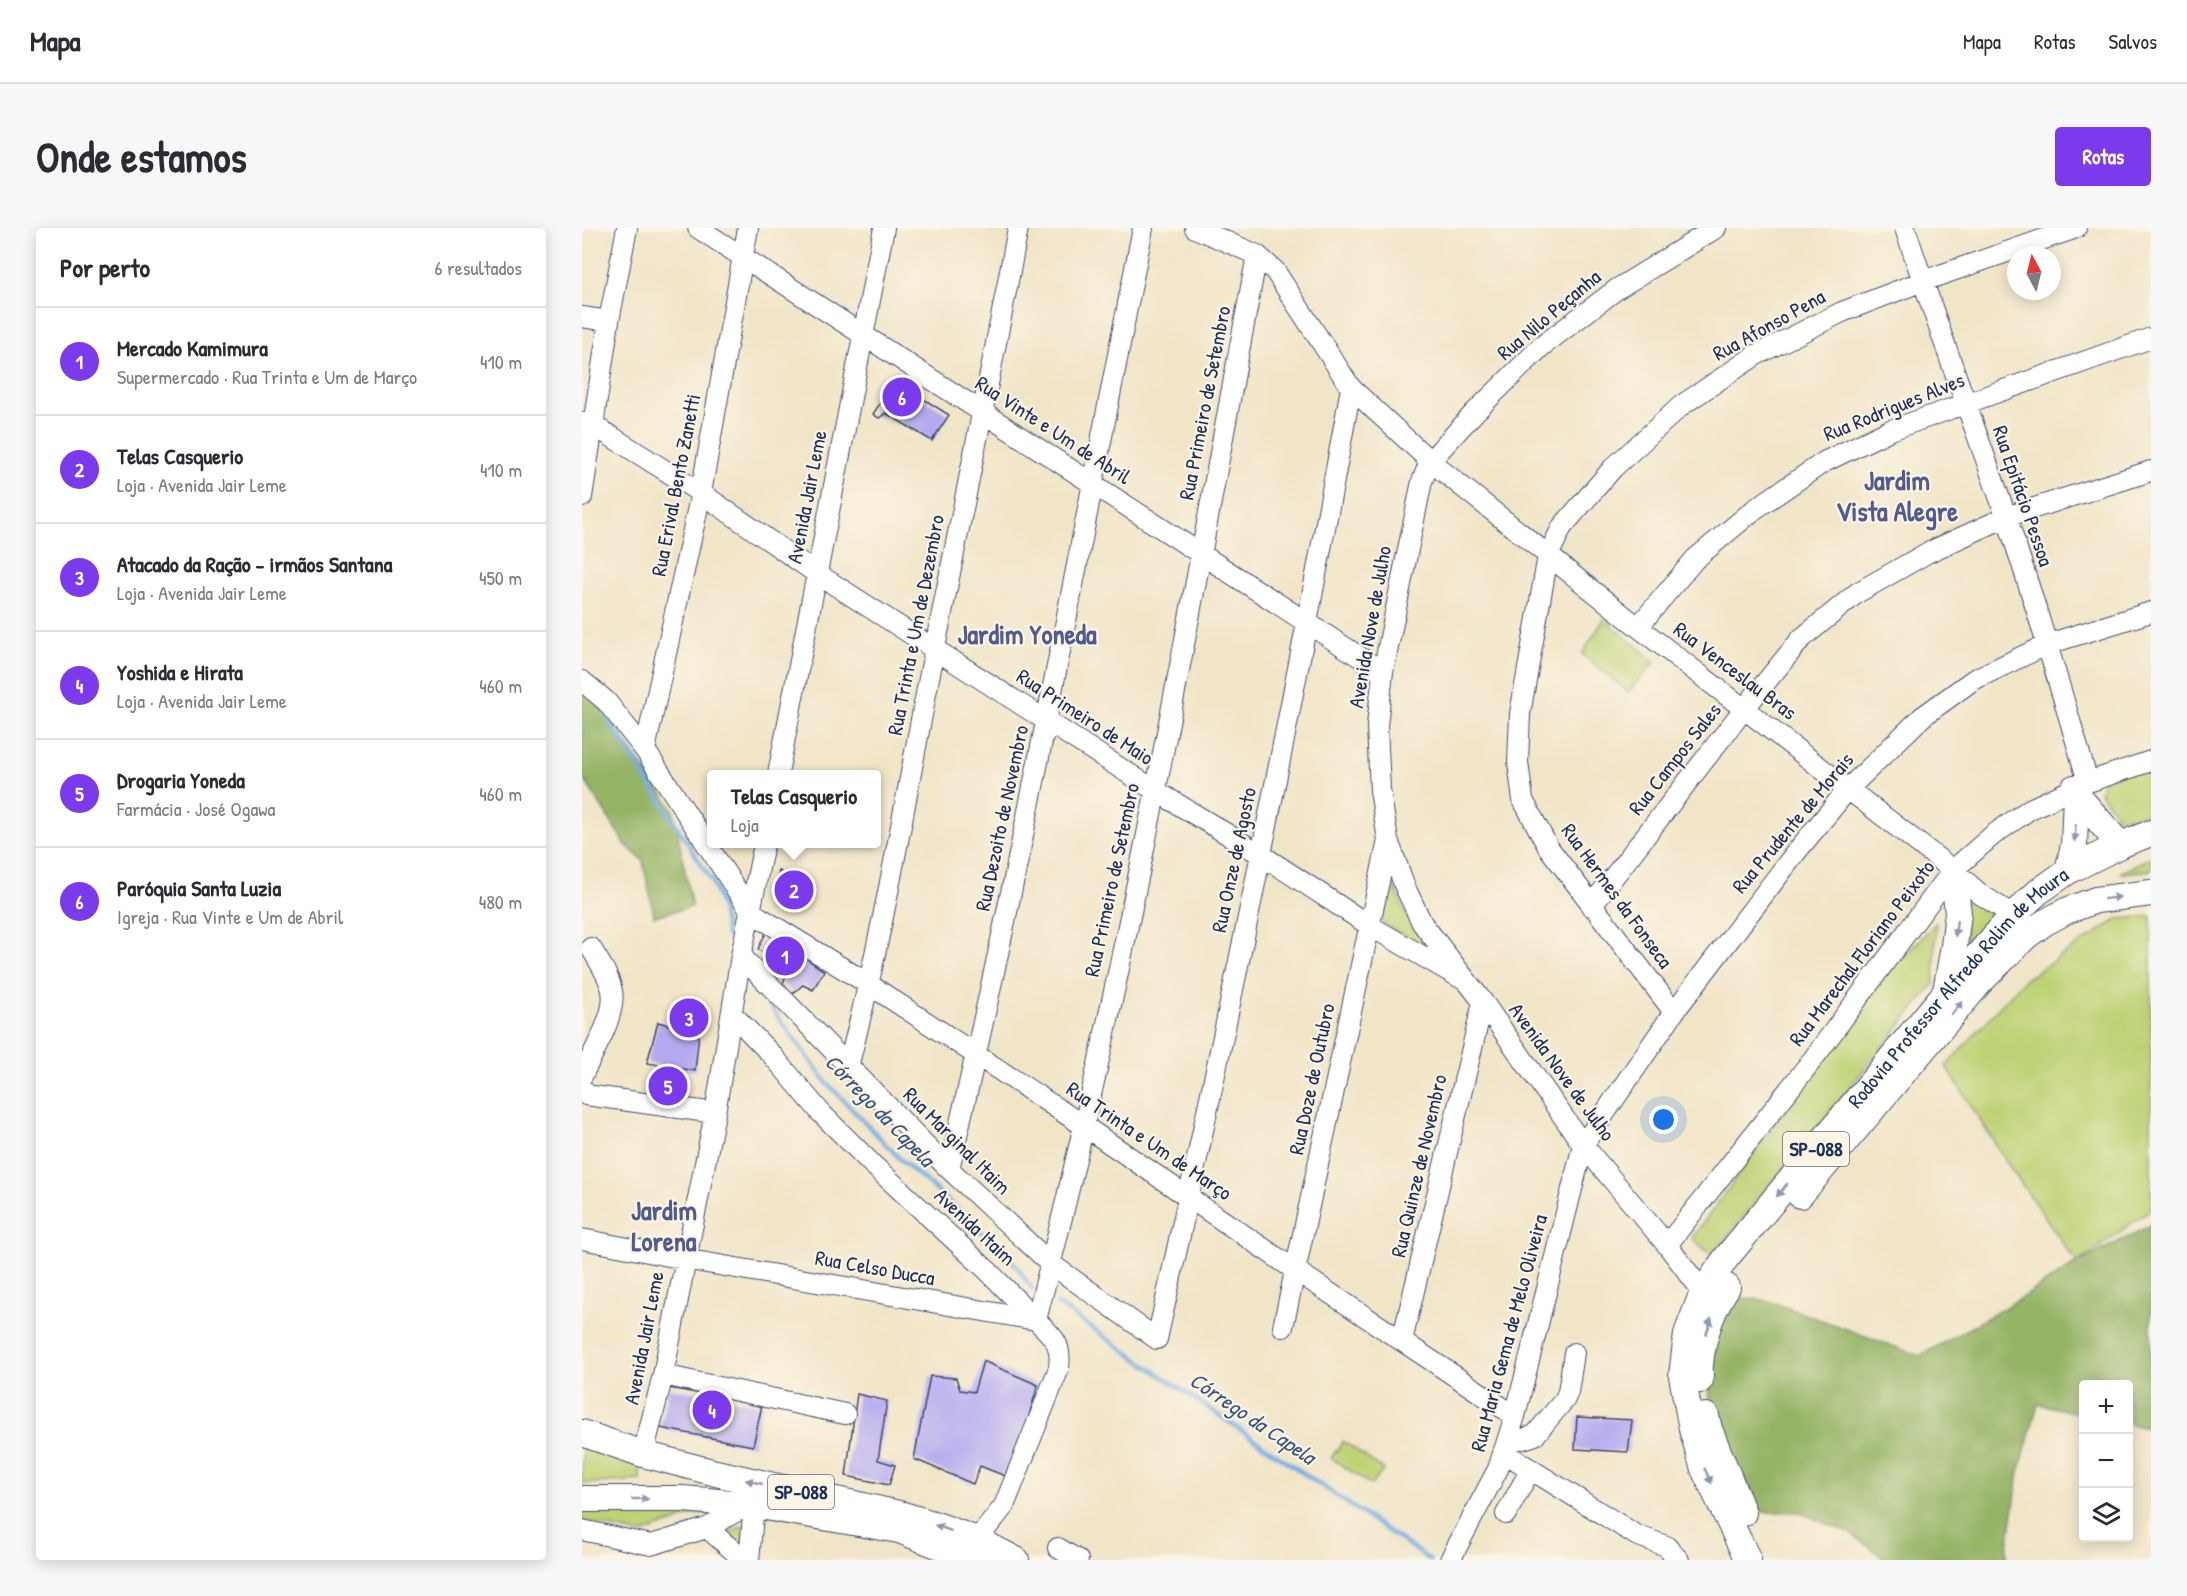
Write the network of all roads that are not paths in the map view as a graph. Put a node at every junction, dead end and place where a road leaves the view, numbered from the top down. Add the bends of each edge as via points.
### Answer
1 (627, 228) edge
2 (698, 228) edge
3 (748, 228) edge
4 (884, 228) edge
5 (1018, 228) edge
6 (1143, 228) edge
7 (1195, 228) edge
8 (1716, 228) edge
9 (1905, 228) edge
10 (2076, 228) edge
11 (1257, 255) junction
12 (743, 257) junction
13 (1923, 281) junction
14 (582, 317) edge
15 (609, 321) junction
16 (862, 336) junction
17 (2151, 338) edge
18 (1351, 388) junction
19 (1965, 403) junction
20 (984, 413) junction
21 (588, 424) edge
22 (1430, 461) junction
23 (2151, 471) edge
24 (1092, 483) junction
25 (701, 493) junction
26 (582, 497) edge
27 (2006, 517) junction
28 (1201, 554) junction
29 (1548, 556) junction
30 (816, 573) junction
31 (2151, 612) edge
32 (1308, 622) junction
33 (1638, 627) junction
34 (2048, 644) junction
35 (935, 649) junction
36 (1383, 672) junction
37 (582, 681) edge
38 (1744, 709) junction
39 (1047, 720) junction
40 (645, 750) junction
41 (2151, 761) edge
42 (779, 770) edge
43 (1849, 788) junction
44 (2079, 788) junction
45 (1156, 791) junction
46 (2151, 834) edge
47 (1388, 840) junction
48 (707, 845) edge
49 (2120, 845) junction
50 (709, 848) edge
51 (763, 848) edge
52 (1260, 854) junction
53 (1953, 870) junction
54 (2068, 871) junction
55 (2151, 893) edge
56 (1592, 906) junction
57 (751, 912) junction
58 (2013, 915) junction
59 (1370, 926) junction
60 (591, 948) dead end
61 (741, 956) junction
62 (1466, 981) junction
63 (870, 985) junction
64 (1946, 992) junction
65 (1483, 1002) junction
66 (1674, 1012) junction
67 (732, 1014) junction
68 (977, 1055) junction
69 (848, 1066) junction
70 (583, 1086) edge
71 (715, 1113) junction
72 (1084, 1126) junction
73 (1584, 1145) junction
74 (949, 1169) junction
75 (1189, 1196) junction
76 (582, 1239) edge
77 (1667, 1245) junction
78 (684, 1259) junction
79 (1051, 1264) junction
80 (1295, 1270) junction
81 (1703, 1292) junction
82 (1036, 1320) junction
83 (1282, 1327) dead end
84 (1156, 1339) joint
85 (1402, 1341) junction
86 (1574, 1353) dead end
87 (663, 1375) junction
88 (845, 1414) dead end
89 (1515, 1416) junction
90 (582, 1433) edge
91 (1505, 1445) junction
92 (644, 1454) junction
93 (1530, 1469) junction
94 (582, 1499) edge
95 (752, 1504) junction
96 (1506, 1514) dead end
97 (706, 1528) junction
98 (582, 1530) edge
99 (673, 1540) junction
100 (1058, 1548) dead end
101 (976, 1550) edge
102 (648, 1553) edge
103 (1454, 1558) edge
104 (665, 1560) edge
105 (744, 1560) edge
106 (749, 1560) edge
107 (1016, 1560) edge
108 (1078, 1560) edge
109 (1679, 1560) edge
110 (1748, 1560) edge
111 (1764, 1560) edge

1 - 15 street
2 - 12 street, Rua Vinte e Um de Abril
3 - 12 street, Rua Erival Bento Zanetti
4 - 16 street, Avenida Jair Leme
5 - 20 street, Rua Trinta e Um de Dezembro
6 - 24 street, Rua Dezoito de Novembro
7 - 11 street
8 - 22 street, Rua Nilo Peçanha via 1617,289 1542,346
9 - 13 street, Rua Epitácio Pessoa
10 - 13 street, Rua Afonso Pena
11 - 18 street via 1275,271
11 - 28 street, Rua Primeiro de Setembro
12 - 16 street, Rua Vinte e Um de Abril
12 - 25 street, Rua Erival Bento Zanetti
13 - 19 street, Rua Epitácio Pessoa
13 - 29 street, Rua Afonso Pena via 1842,312 1756,355 1682,405 1613,468 1562,527
14 - 15 street
15 - 21 street
16 - 20 street, Rua Vinte e Um de Abril
16 - 30 street, Avenida Jair Leme
17 - 19 street, Rua Rodrigues Alves
18 - 22 street
18 - 32 street, Rua Onze de Agosto
19 - 27 street, Rua Epitácio Pessoa
19 - 33 street, Rua Rodrigues Alves via 1888,431 1824,462 1755,509 1695,559
20 - 24 street, Rua Vinte e Um de Abril
20 - 35 street, Rua Trinta e Um de Dezembro
21 - 25 street, Rua Primeiro de Maio
21 - 26 street
22 - 29 street, Rua Venceslau Bras
22 - 36 street, Avenida Nove de Julho via 1422,481
23 - 27 street, Rua Campos Sales
24 - 28 street, Rua Vinte e Um de Abril
24 - 39 street, Rua Dezoito de Novembro
25 - 30 street, Rua Primeiro de Maio
25 - 40 street, Rua Erival Bento Zanetti
27 - 34 street, Rua Epitácio Pessoa
27 - 38 street, Rua Campos Sales via 1927,553 1857,593 1801,639
28 - 32 street, Rua Vinte e Um de Abril
28 - 45 street, Rua Primeiro de Setembro
29 - 33 street, Rua Venceslau Bras
29 - 56 street, Rua Hermes da Fonseca via 1520,714 1518,762 1523,800 1548,848
30 - 35 street, Rua Primeiro de Maio
30 - 42 street, Avenida Jair Leme
31 - 34 street, Rua Prudente de Morais
32 - 36 street, Rua Vinte e Um de Abril
32 - 52 street, Rua Onze de Agosto
33 - 38 street, Rua Venceslau Bras
34 - 43 street, Rua Prudente de Morais via 1972,680 1922,717
34 - 44 street, Rua Epitácio Pessoa
35 - 39 street, Rua Primeiro de Maio
35 - 63 street, Rua Trinta e Um de Dezembro
36 - 47 street, Avenida Nove de Julho via 1377,726 1380,790
37 - 40 street via 606,701
38 - 43 street, Rua Venceslau Bras
38 - 56 street, Rua Campos Sales
39 - 45 street, Rua Primeiro de Maio
39 - 68 street, Rua Dezoito de Novembro
40 - 48 street
41 - 44 street, Rua Marechal Floriano Peixoto
43 - 53 street, Rua Venceslau Bras
43 - 66 street, Rua Prudente de Morais
44 - 49 main road
44 - 53 street, Rua Marechal Floriano Peixoto via 2031,809
44 -> 54 main road
45 - 52 street, Rua Primeiro de Maio
45 - 72 street, Rua Primeiro de Setembro
46 - 49 main road, Rodovia Professor Alfredo Rolim de Moura / SP-088
47 - 59 street, Rua Doze de Outubro
47 - 62 street, Avenida Nove de Julho via 1422,923
49 - 54 main road, Rodovia Professor Alfredo Rolim de Moura / SP-088
50 - 57 street
51 - 57 street, Avenida Jair Leme
52 - 59 street, Rua Primeiro de Maio
52 - 75 street, Rua Onze de Agosto
53 - 58 street, Rua Venceslau Bras
53 -> 64 main road via 1958,913
53 - 77 street, Rua Marechal Floriano Peixoto via 1813,1059
54 - 58 main road, Rodovia Professor Alfredo Rolim de Moura / SP-088
111 -> 55 main road, Rodovia Professor Alfredo Rolim de Moura / SP-088 via 1709,1429 1702,1398 1699,1363 1719,1299 1740,1267 1980,982 2025,937 2066,911 2096,900
56 - 66 street, Rua Hermes da Fonseca
57 - 61 street, Avenida Jair Leme
57 - 63 street, Rua Trinta e Um de Março
58 - 64 main road, Rodovia Professor Alfredo Rolim de Moura / SP-088
59 - 62 street, Rua Primeiro de Maio
59 - 80 street, Rua Doze de Outubro
60 - 70 street via 613,993 611,1011
61 - 67 street, Avenida Jair Leme
61 - 69 street, Rua Marginal Itaim
62 - 65 street, Avenida Nove de Julho
63 - 68 street, Rua Trinta e Um de Março
63 - 69 street, Rua Trinta e Um de Dezembro
64 -> 81 main road, Rodovia Professor Alfredo Rolim de Moura / SP-088 via 1726,1258
65 - 73 street, Avenida Nove de Julho
65 - 85 street, Rua Quinze de Novembro
66 - 73 street, Rua Prudente de Morais
67 - 71 street, Avenida Jair Leme
67 - 82 street, Avenida Itaim via 821,1113
68 - 72 street, Rua Trinta e Um de Março
68 - 74 street, Rua Dezoito de Novembro
69 - 74 street, Rua Marginal Itaim
70 - 71 street
71 - 78 street, Avenida Jair Leme
72 - 75 street, Rua Trinta e Um de Março
72 - 79 street, Rua Primeiro de Setembro
73 - 77 street, Avenida Nove de Julho
73 - 89 street, Rua Maria Gema de Melo Oliveira
74 - 79 street, Rua Marginal Itaim
75 - 80 street, Rua Trinta e Um de Março
75 - 84 street, Rua Onze de Agosto
76 - 78 street, Rua Celso Ducca
77 - 81 street, Avenida Nove de Julho
78 - 82 street, Rua Celso Ducca
78 - 87 street, Avenida Jair Leme
79 - 82 street, Rua Primeiro de Setembro
79 - 84 street, Rua Marginal Itaim
80 - 83 street, Rua Doze de Outubro
80 - 85 street, Rua Trinta e Um de Março
81 -> 110 main road, Rodovia Professor Alfredo Rolim de Moura / SP-088 via 1687,1335 1682,1376 1704,1469
82 - 101 street via 1061,1352 1059,1368 1004,1506
85 - 89 street, Rua Trinta e Um de Março
86 - 91 street via 1565,1399 1535,1435
87 - 88 street
87 - 92 street, Avenida Jair Leme
89 - 91 street, Rua Maria Gema de Melo Oliveira
90 - 92 main road, SP-088
91 - 93 street
91 - 103 street, Rua Maria Gema de Melo Oliveira via 1498,1469
101 -> 92 main road, SP-088 via 903,1515
93 - 96 street
93 - 109 street via 1636,1535 1666,1546
94 -> 95 main road, SP-088
95 - 97 street
95 - 101 main road, SP-088 via 899,1530
95 - 106 street
97 - 99 street
97 - 105 street
98 - 102 street
99 - 102 street
99 - 104 street
100 - 108 street
101 - 107 main road, SP-088

